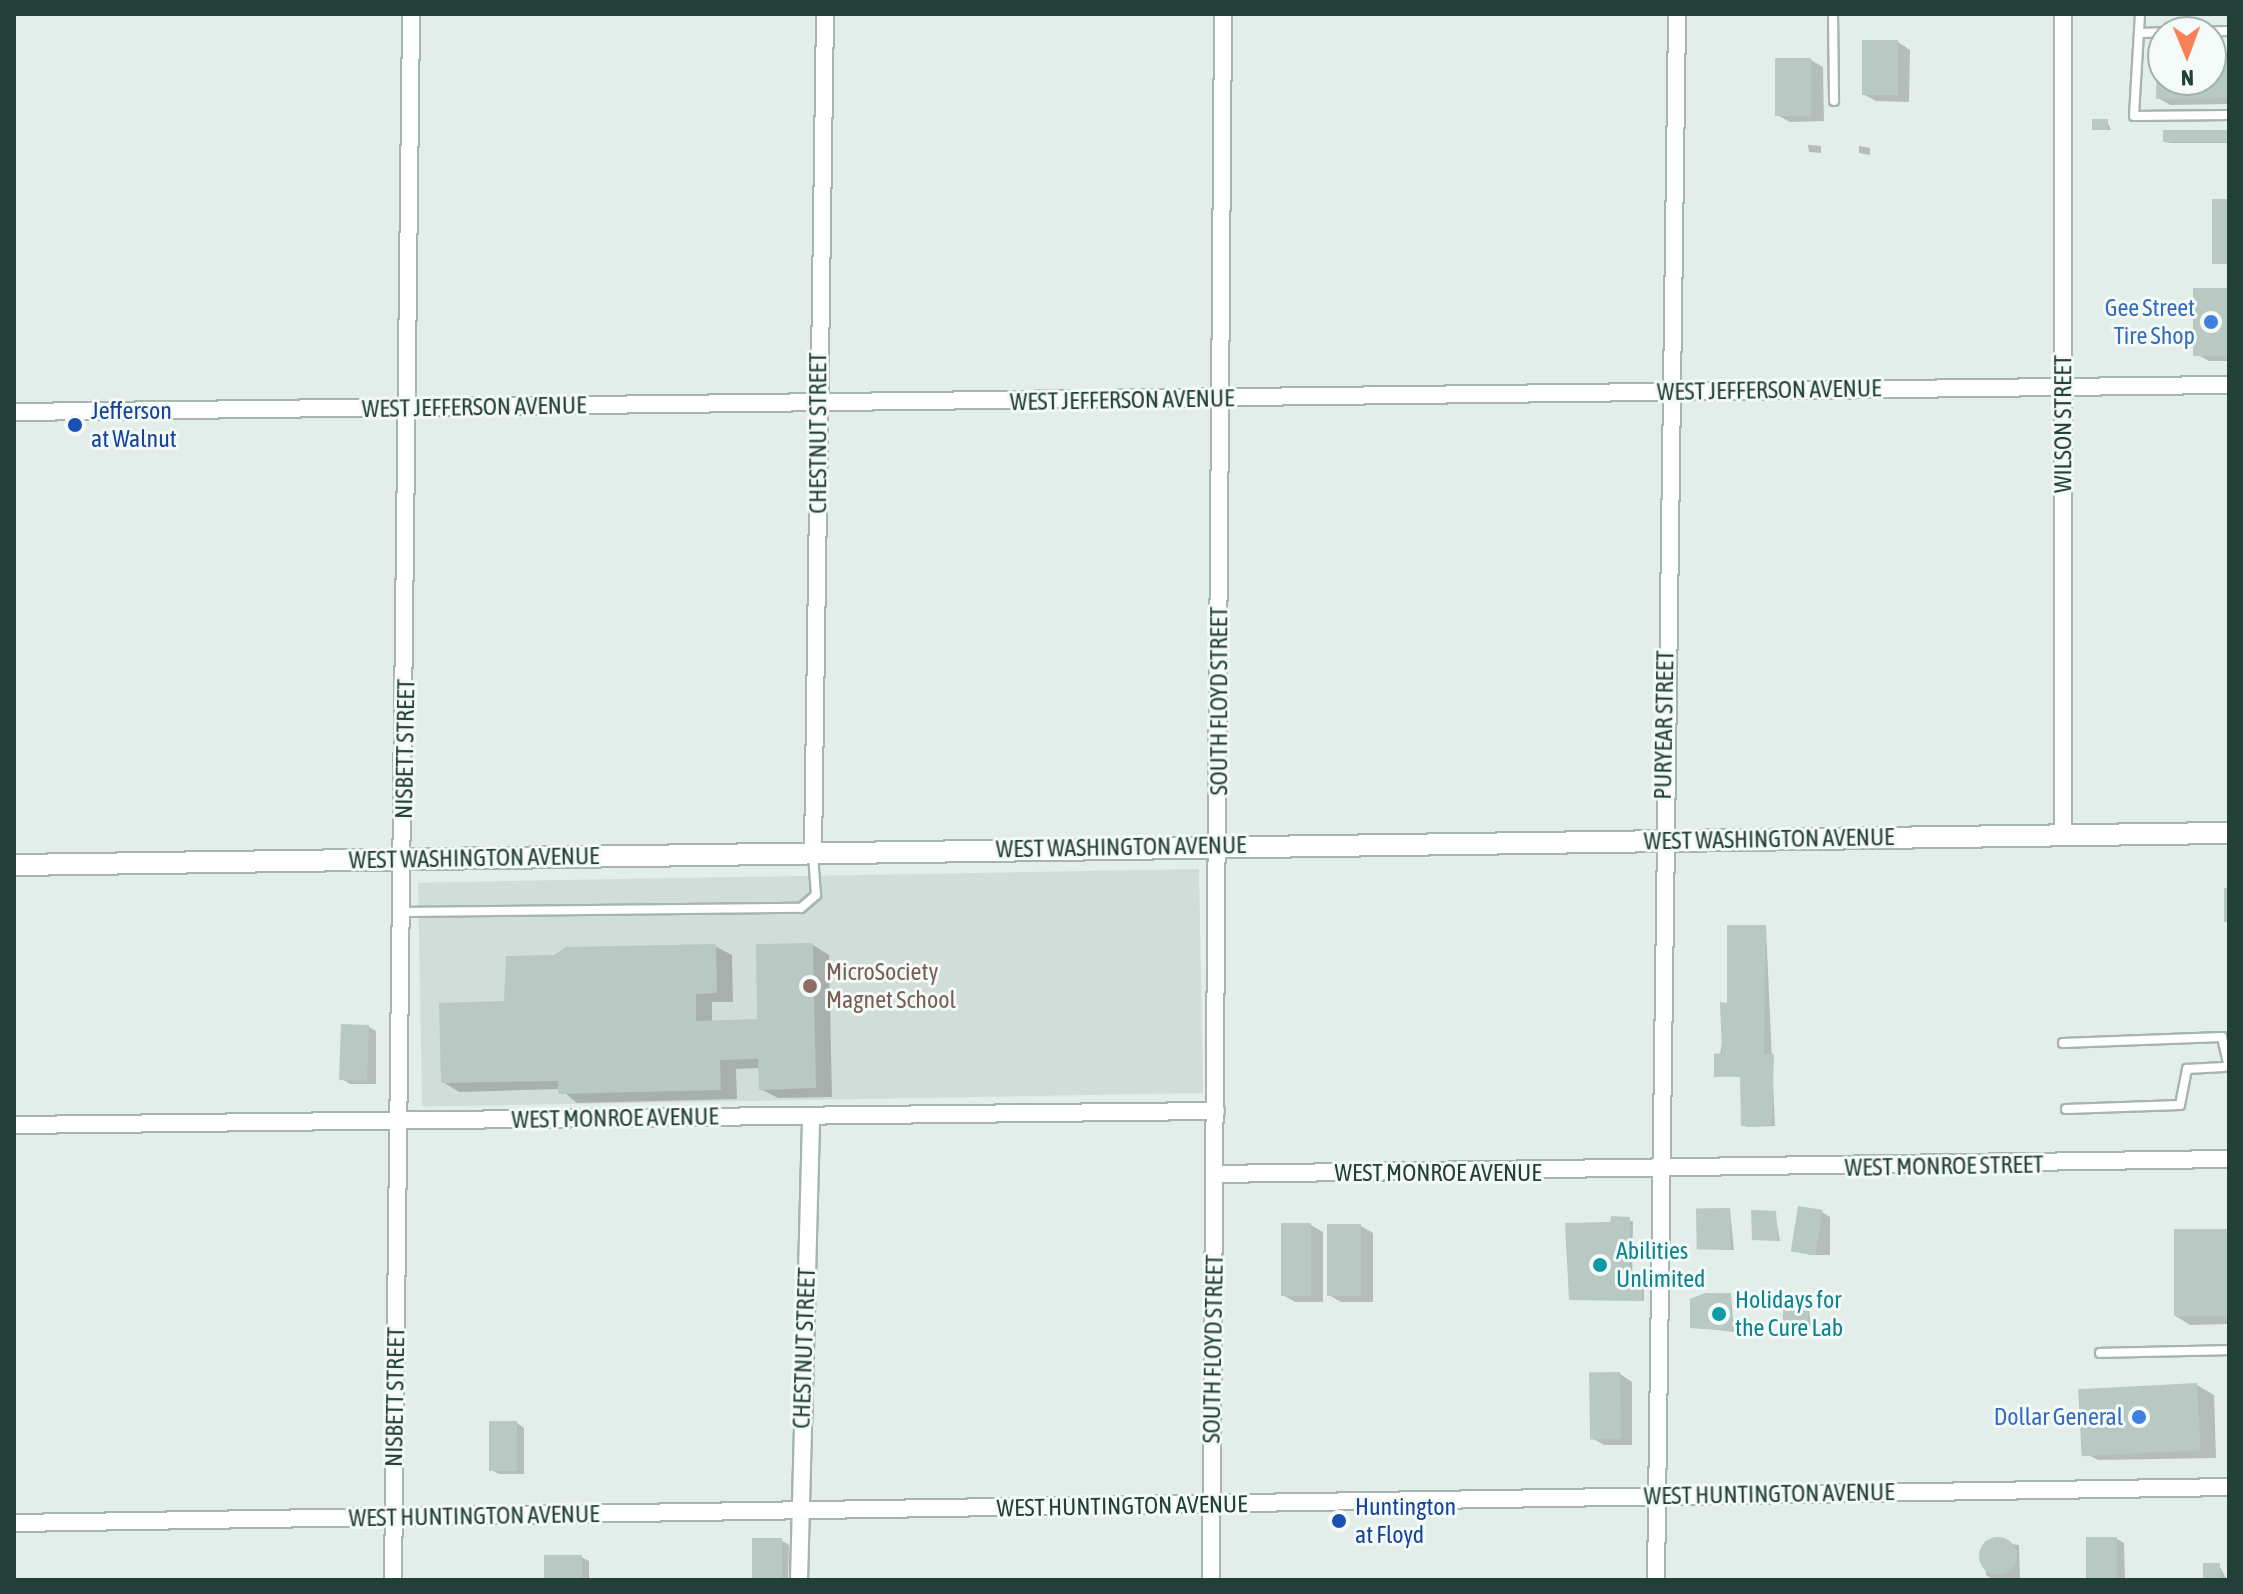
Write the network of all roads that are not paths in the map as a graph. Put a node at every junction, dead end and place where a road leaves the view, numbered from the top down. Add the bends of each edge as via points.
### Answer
1 (411, 14) edge
2 (825, 14) edge
3 (1223, 14) edge
4 (1677, 14) edge
5 (1833, 14) edge
6 (2063, 14) edge
7 (2140, 14) edge
8 (2140, 33) junction
9 (2147, 33) edge
10 (1834, 101) dead end
11 (2229, 115) edge
12 (2064, 385) junction
13 (2229, 385) edge
14 (1669, 392) junction
15 (1216, 400) junction
16 (819, 403) junction
17 (410, 407) junction
18 (14, 412) edge
19 (2229, 833) edge
20 (2063, 834) junction
21 (1663, 841) junction
22 (1220, 845) junction
23 (813, 852) junction
24 (403, 860) junction
25 (14, 865) edge
26 (402, 912) junction
27 (2063, 1043) dead end
28 (2226, 1067) edge
29 (2066, 1109) dead end
30 (1216, 1111) junction
31 (811, 1117) junction
32 (399, 1120) junction
33 (14, 1125) edge
34 (2229, 1159) edge
35 (1660, 1172) junction
36 (1215, 1174) junction
37 (2229, 1350) edge
38 (2100, 1353) dead end
39 (2229, 1487) edge
40 (1655, 1496) junction
41 (1211, 1505) junction
42 (800, 1510) junction
43 (393, 1518) junction
44 (14, 1523) edge
45 (393, 1580) edge
46 (799, 1580) edge
47 (1211, 1580) edge
48 (1656, 1580) edge

1 - 17 street, NISBETT STREET
2 - 16 street, CHESTNUT STREET
3 - 15 street, SOUTH FLOYD STREET
4 - 14 street, PURYEAR STREET
5 - 10 lane
6 - 12 street, WILSON STREET
7 - 8 lane
8 - 9 lane
8 - 11 lane via 2134,116
12 - 13 street, WEST JEFFERSON AVENUE
12 - 14 street, WEST JEFFERSON AVENUE
12 - 20 street, WILSON STREET
14 - 15 street, WEST JEFFERSON AVENUE
14 - 21 street, PURYEAR STREET
15 - 16 street, WEST JEFFERSON AVENUE
15 - 22 street, SOUTH FLOYD STREET
16 - 17 street, WEST JEFFERSON AVENUE
16 - 23 street, CHESTNUT STREET
17 - 18 street, WEST JEFFERSON AVENUE
17 - 24 street, NISBETT STREET
19 - 20 street, WEST WASHINGTON AVENUE
20 - 21 street, WEST WASHINGTON AVENUE
21 - 22 street, WEST WASHINGTON AVENUE
21 - 35 street, PURYEAR STREET
22 - 23 street, WEST WASHINGTON AVENUE
22 - 30 street, SOUTH FLOYD STREET
23 - 24 street, WEST WASHINGTON AVENUE
23 - 26 lane via 816,895 801,908
24 - 25 street, WEST WASHINGTON AVENUE
24 - 26 street, NISBETT STREET
26 - 32 street, NISBETT STREET
27 - 28 lane via 2222,1037
28 - 29 lane via 2187,1069 2180,1105
30 - 31 street, WEST MONROE AVENUE
30 - 36 street, SOUTH FLOYD STREET
31 - 32 street, WEST MONROE AVENUE
31 - 42 street, CHESTNUT STREET
32 - 33 street, WEST MONROE AVENUE
32 - 43 street, NISBETT STREET
34 - 35 street, WEST MONROE STREET
35 - 36 street, WEST MONROE AVENUE
35 - 40 street, PURYEAR STREET
36 - 41 street, SOUTH FLOYD STREET
37 - 38 lane
39 - 40 street, WEST HUNTINGTON AVENUE
40 - 41 street, WEST HUNTINGTON AVENUE
40 - 48 street, PURYEAR STREET
41 - 42 street, WEST HUNTINGTON AVENUE
41 - 47 street, SOUTH FLOYD STREET
42 - 43 street, WEST HUNTINGTON AVENUE
42 - 46 street, CHESTNUT STREET
43 - 44 street, WEST HUNTINGTON AVENUE
43 - 45 street, NISBETT STREET

